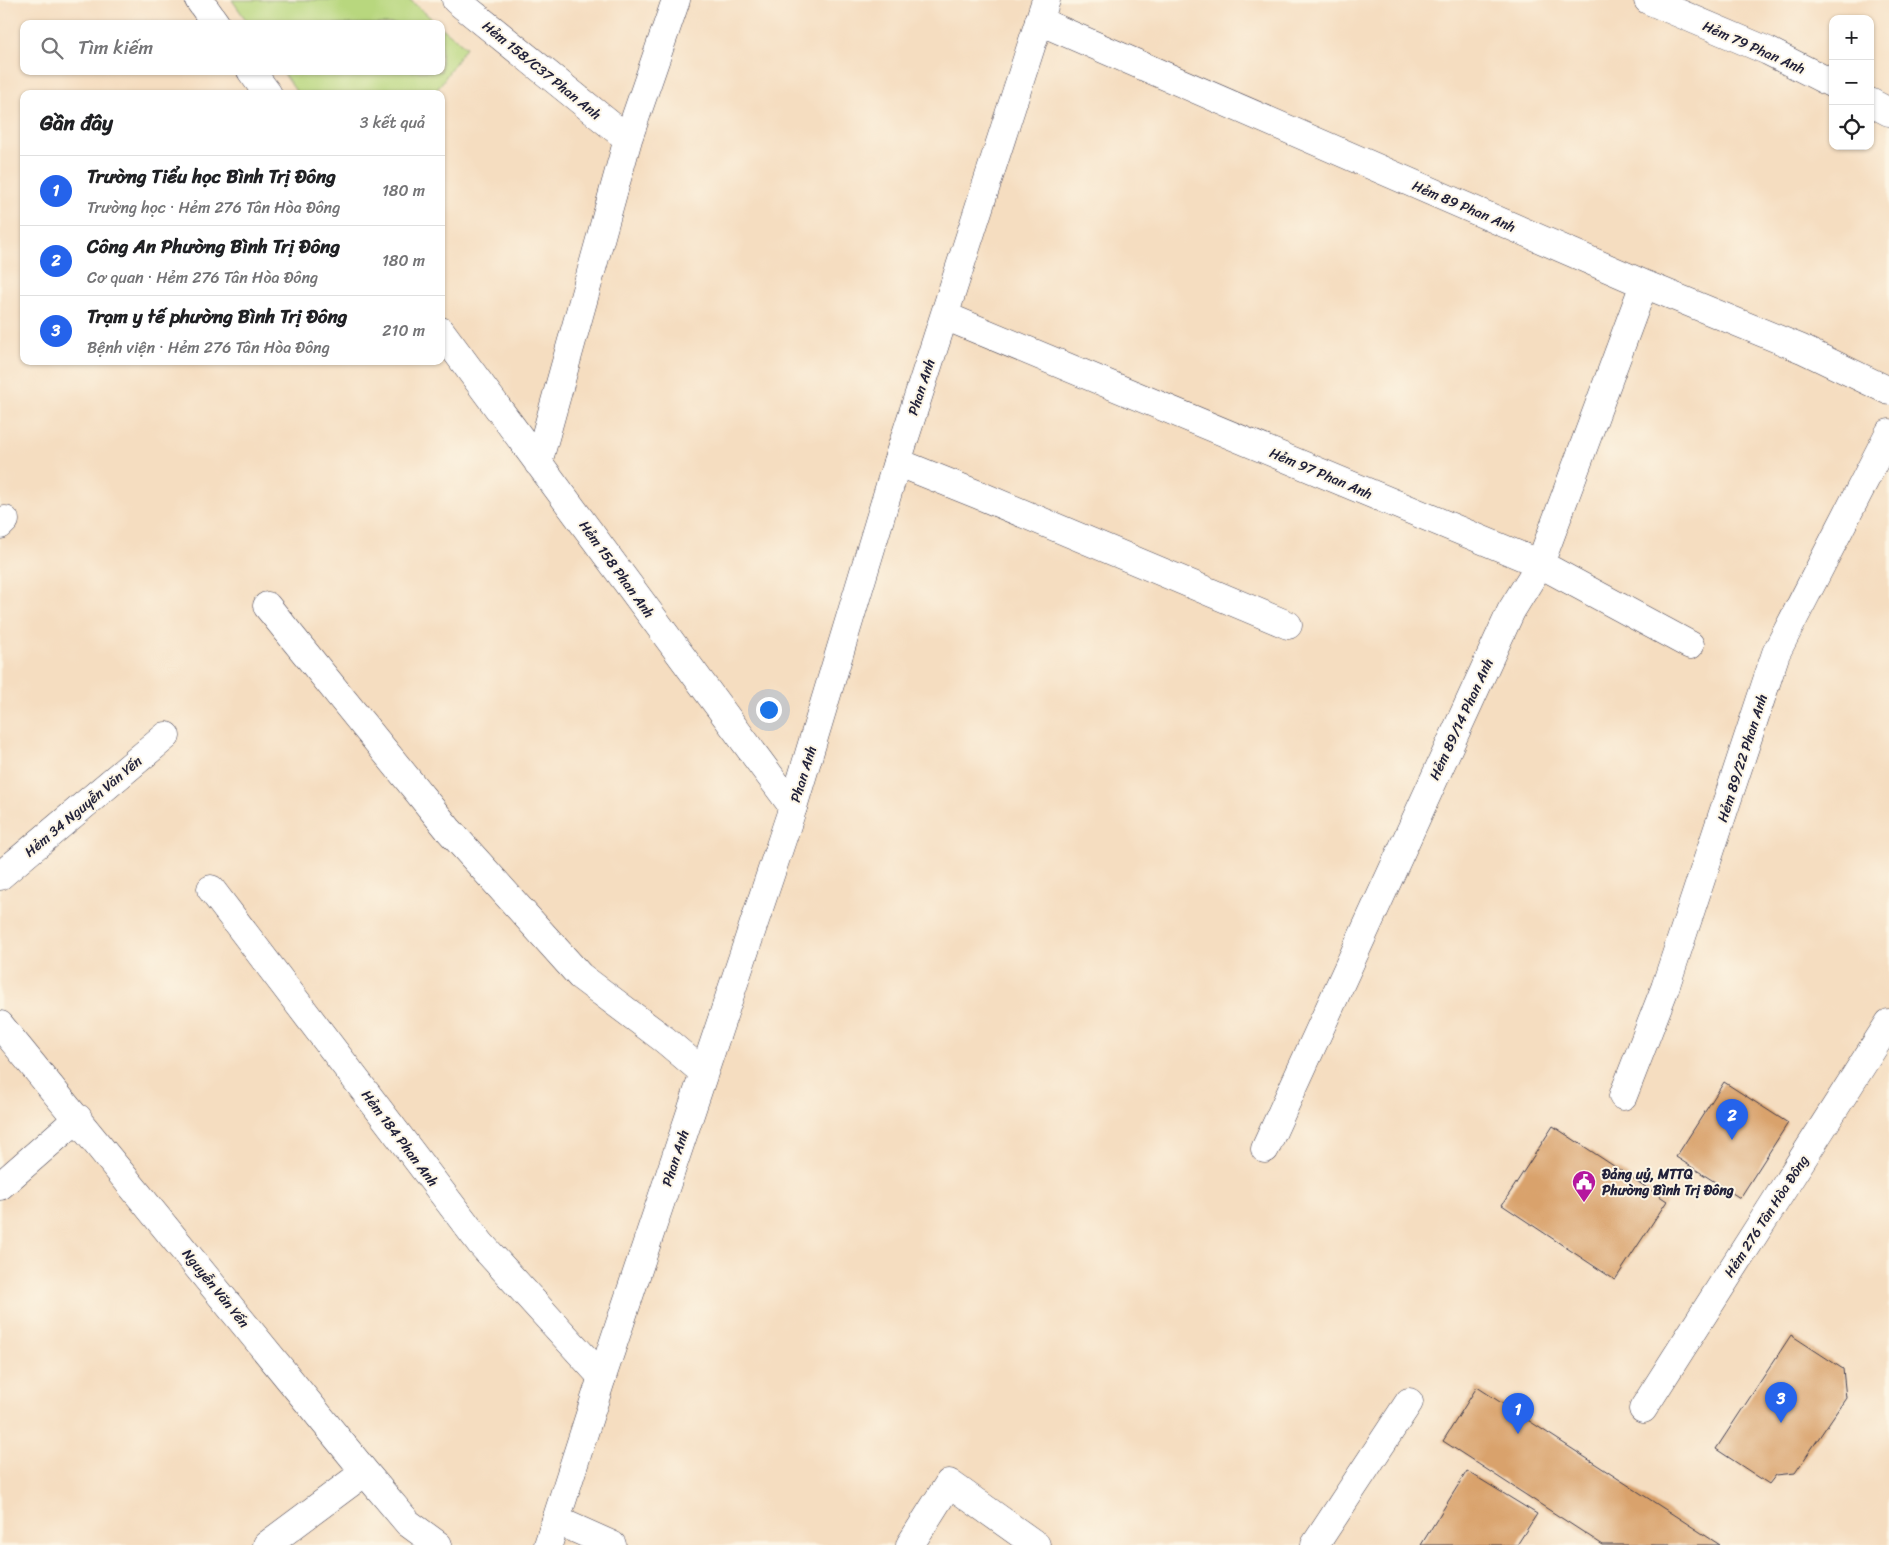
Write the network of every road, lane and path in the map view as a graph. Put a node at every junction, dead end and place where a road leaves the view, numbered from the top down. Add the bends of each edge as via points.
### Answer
1 (199, 0) edge
2 (456, 0) edge
3 (676, 0) edge
4 (1648, 0) edge
5 (1043, 11) edge
6 (213, 20) edge
7 (254, 75) edge
8 (1829, 82) edge
9 (265, 90) edge
10 (1874, 104) edge
11 (1889, 112) edge
12 (628, 140) junction
13 (1644, 284) junction
14 (945, 316) junction
15 (445, 336) edge
16 (1889, 391) edge
17 (1889, 433) edge
18 (897, 462) junction
19 (538, 463) junction
20 (1540, 564) junction
21 (268, 606) dead end
22 (1288, 625) dead end
23 (1690, 645) dead end
24 (166, 736) dead end
25 (793, 807) junction
26 (0, 876) edge
27 (211, 889) dead end
28 (1889, 1023) edge
29 (0, 1025) edge
30 (703, 1072) junction
31 (1623, 1096) dead end
32 (78, 1118) junction
33 (1265, 1149) dead end
34 (0, 1186) edge
35 (602, 1377) junction
36 (1409, 1402) dead end
37 (1643, 1409) dead end
38 (365, 1472) junction
39 (552, 1532) edge
40 (267, 1545) edge
41 (438, 1545) edge
42 (612, 1545) edge
43 (910, 1545) edge
44 (1036, 1545) edge
45 (1315, 1545) edge

1 - 6 street
2 - 12 street, Hẻm 158/C37 Phan Anh
3 - 12 street
4 - 8 street, Hẻm 79 Phan Anh via 1768,51
5 - 13 street, Hẻm 89 Phan Anh
5 - 14 street, Phan Anh
7 - 9 street
10 - 11 street
12 - 19 street
13 - 16 street, Hẻm 89 Phan Anh via 1802,349
13 - 20 street, Hẻm 89/14 Phan Anh
14 - 18 street, Phan Anh
14 - 20 street, Hẻm 97 Phan Anh
15 - 19 street, Hẻm 158 Phan Anh
17 - 31 street, Hẻm 89/22 Phan Anh via 1776,652 1665,988
18 - 22 street
18 - 25 street, Phan Anh
19 - 25 street, Hẻm 158 Phan Anh
20 - 23 street, Hẻm 97 Phan Anh
20 - 33 street, Hẻm 89/14 Phan Anh via 1511,611
21 - 30 street via 448,829 580,976
24 - 26 street, Hẻm 34 Nguyễn Văn Yến
25 - 30 street, Phan Anh
27 - 35 street, Hẻm 184 Phan Anh via 481,1244
28 - 37 street, Hẻm 276 Tân Hòa Đông
29 - 32 street, Nguyễn Văn Yến
30 - 35 street, Phan Anh
32 - 34 street
32 - 38 street, Nguyễn Văn Yến
35 - 39 street, Phan Anh
36 - 45 street
38 - 40 street
38 - 41 street, Nguyễn Văn Yến via 408,1523
39 - 42 street
43 - 44 street via 949,1484

